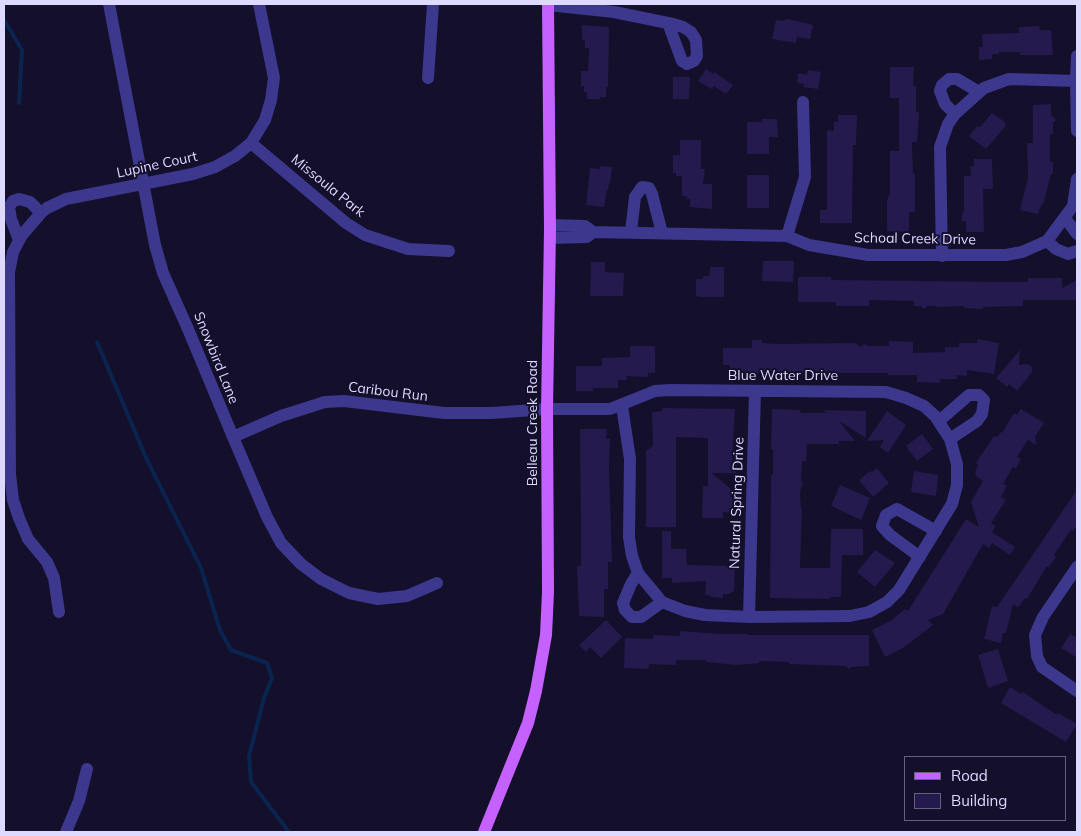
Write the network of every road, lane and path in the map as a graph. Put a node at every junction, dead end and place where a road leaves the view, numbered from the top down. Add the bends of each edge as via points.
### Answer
1 (109, 4) edge
2 (259, 4) edge
3 (432, 4) edge
4 (548, 5) edge
5 (668, 23) dead end
6 (1077, 56) edge
7 (428, 78) dead end
8 (1076, 81) edge
9 (979, 92) junction
10 (803, 102) dead end
11 (955, 114) junction
12 (1077, 131) edge
13 (251, 143) junction
14 (1077, 179) edge
15 (144, 184) junction
16 (41, 213) junction
17 (1065, 218) junction
18 (550, 225) junction
19 (593, 232) junction
20 (632, 232) junction
21 (662, 233) junction
22 (1077, 234) edge
23 (787, 236) junction
24 (550, 238) junction
25 (19, 240) junction
26 (1047, 241) junction
27 (449, 251) dead end
28 (1077, 251) edge
29 (942, 256) junction
30 (755, 390) junction
31 (622, 406) junction
32 (548, 409) junction
33 (939, 421) junction
34 (233, 437) junction
35 (950, 439) junction
36 (936, 531) junction
37 (920, 557) junction
38 (1077, 567) edge
39 (638, 573) junction
40 (437, 583) dead end
41 (662, 602) junction
42 (59, 612) dead end
43 (749, 617) junction
44 (1077, 691) edge
45 (88, 769) dead end
46 (66, 832) edge
47 (484, 832) edge

1 - 15 street, Snowbird Lane
2 - 13 street, Lupine Court via 274,78 265,120
3 - 7 street
4 - 5 street via 614,12
4 - 18 main road, Belleau Creek Road
6 - 8 street
8 - 9 street via 1010,79
8 - 12 street
9 - 11 street
9 - 11 street via 957,79 949,79 942,85 940,91 945,104
10 - 23 street via 805,177
11 - 29 street via 940,147
13 - 15 street, Lupine Court via 215,167
13 - 27 street, Missoula Park via 346,223 365,235 408,248
14 - 17 street, Schoal Creek Drive via 1073,206
15 - 16 street, Lupine Court via 66,199
15 - 34 street, Snowbird Lane via 163,273
16 - 25 street, Lupine Court
16 - 25 street via 30,202 13,201 9,207
17 - 22 street
17 - 26 street, Schoal Creek Drive
18 - 19 street, Schoal Creek Drive via 585,226
18 - 24 main road, Belleau Creek Road
19 - 20 street, Schoal Creek Drive
19 - 24 street, Schoal Creek Drive via 586,237
20 - 21 street, Schoal Creek Drive
20 - 21 street via 635,197 642,187 649,188 652,194
21 - 23 street, Schoal Creek Drive
23 - 29 street, Schoal Creek Drive via 809,245 868,255
24 - 32 main road, Belleau Creek Road
25 - 42 street, Lupine Court via 12,252 9,272 10,474 19,518 28,539 47,562 54,578
26 - 28 street via 1056,250 1068,254
26 - 29 street, Schoal Creek Drive via 1006,255
30 - 31 street, Blue Water Drive via 655,391
30 - 33 street, Blue Water Drive via 886,392 924,406
30 - 43 street, Natural Spring Drive
31 - 32 street, Blue Water Drive via 610,410
31 - 39 street, Blue Water Drive via 630,458 629,537
32 - 34 street, Caribou Run via 444,413 344,401 325,402 281,416
32 - 47 main road, Belleau Creek Road via 546,635 528,723
33 - 35 street, Blue Water Drive
33 - 35 street via 969,395 979,395 984,400 982,414 977,421
34 - 40 street, Snowbird Lane via 281,543 322,580 349,593 378,599 407,596
35 - 36 street, Blue Water Drive via 957,464 957,485 952,504
36 - 37 street, Blue Water Drive
36 - 37 street via 897,509 886,515 882,526
37 - 43 street, Blue Water Drive via 899,590 887,602 869,612 850,616
38 - 44 street via 1043,617 1035,635 1037,656 1042,667
39 - 41 street, Blue Water Drive
39 - 41 street via 623,604 625,610 632,617 641,617
41 - 43 street, Blue Water Drive via 705,615
45 - 46 street

